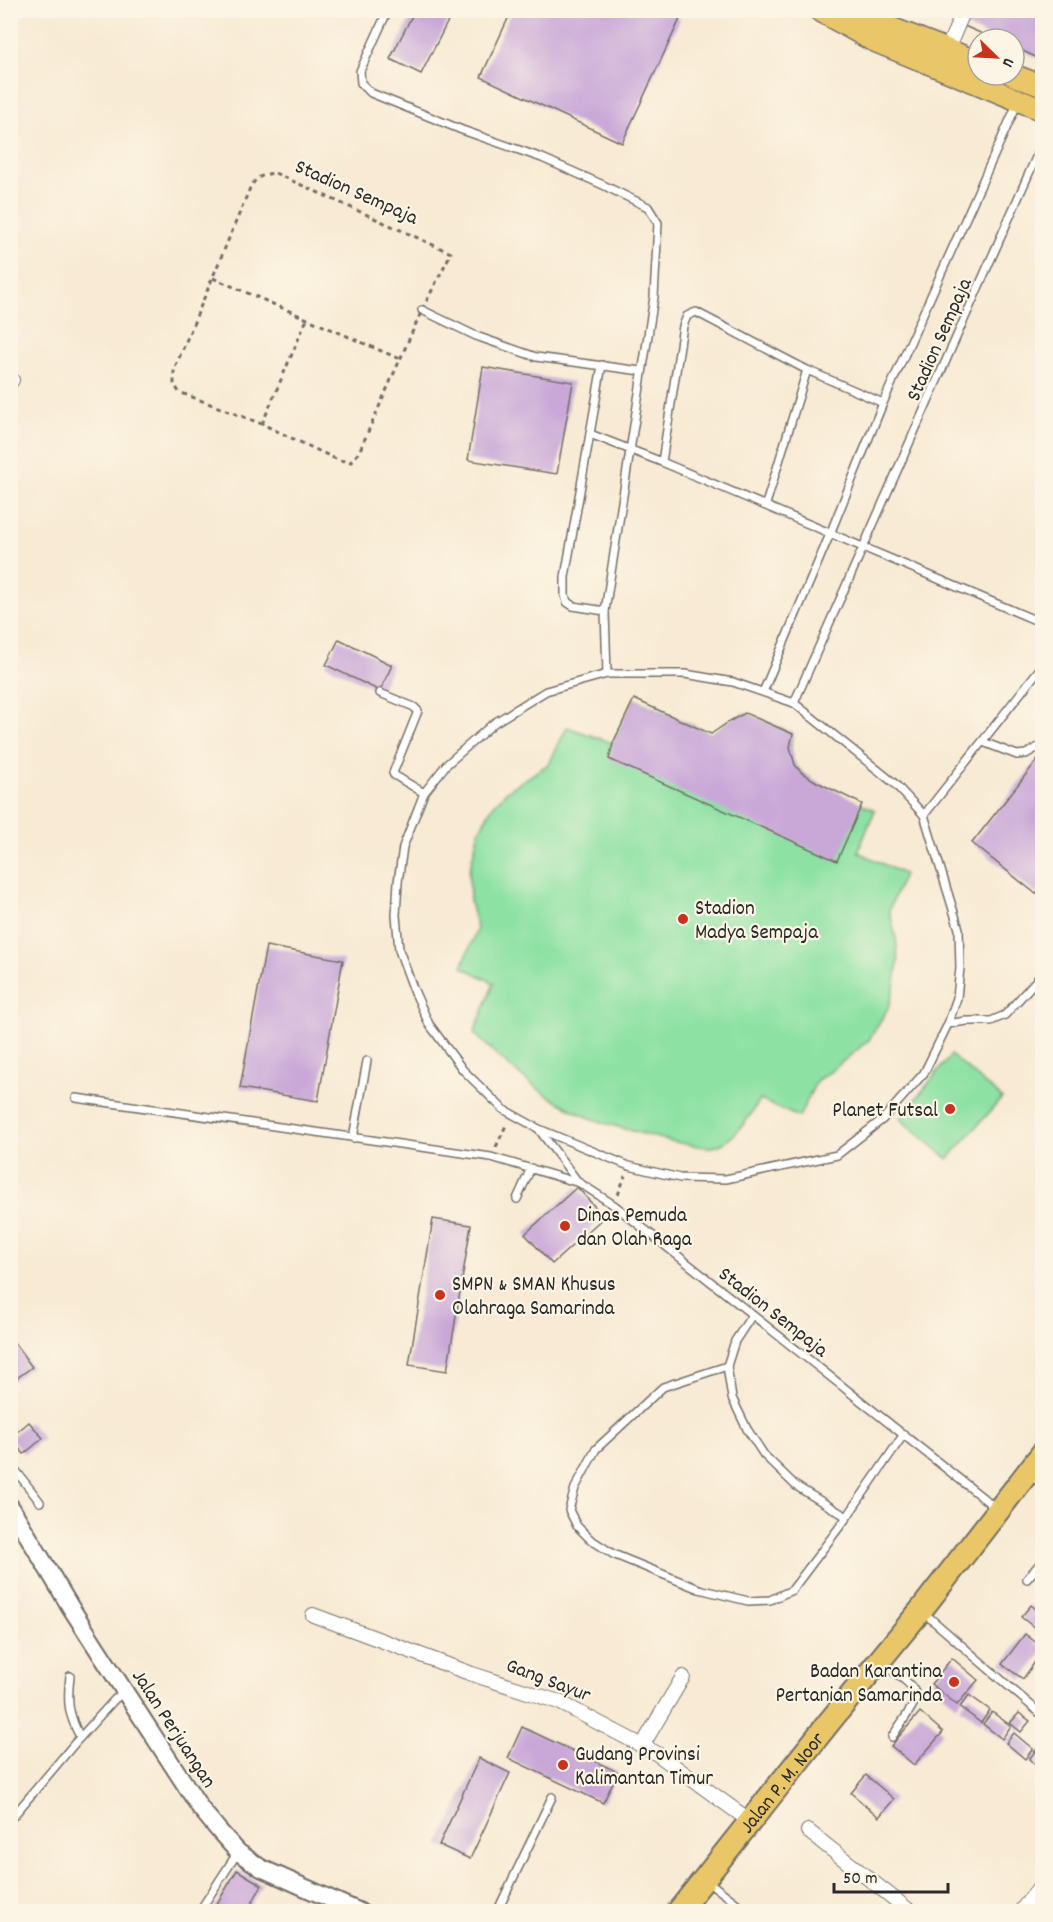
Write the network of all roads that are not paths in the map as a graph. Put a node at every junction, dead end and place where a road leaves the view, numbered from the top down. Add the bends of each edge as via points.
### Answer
1 (388, 10) edge
2 (819, 10) edge
3 (858, 10) edge
4 (964, 10) edge
5 (889, 18) edge
6 (947, 50) junction
7 (966, 57) edge
8 (1028, 81) edge
9 (1019, 101) junction
10 (1042, 110) edge
11 (1042, 144) edge
12 (422, 310) road end
13 (602, 365) junction
14 (807, 370) junction
15 (641, 371) junction
16 (883, 403) junction
17 (590, 434) junction
18 (630, 450) junction
19 (662, 462) junction
20 (766, 504) junction
21 (831, 534) junction
22 (863, 548) junction
23 (604, 611) junction
24 (1042, 623) edge
25 (1042, 666) edge
26 (607, 674) junction
27 (763, 692) junction
28 (380, 693) dead end
29 (794, 703) junction
30 (982, 742) junction
31 (1040, 746) dead end
32 (424, 793) junction
33 (924, 815) junction
34 (1042, 974) edge
35 (948, 1024) junction
36 (367, 1061) dead end
37 (76, 1098) dead end
38 (539, 1129) junction
39 (354, 1138) junction
40 (531, 1168) junction
41 (578, 1182) junction
42 (517, 1199) dead end
43 (752, 1315) junction
44 (727, 1366) junction
45 (904, 1434) junction
46 (10, 1463) edge
47 (1038, 1470) edge
48 (40, 1502) dead end
49 (10, 1506) edge
50 (998, 1509) junction
51 (847, 1517) junction
52 (1042, 1561) edge
53 (1027, 1578) dead end
54 (921, 1610) junction
55 (313, 1615) dead end
56 (879, 1661) junction
57 (70, 1676) dead end
58 (683, 1677) dead end
59 (125, 1692) junction
60 (1042, 1715) edge
61 (80, 1737) junction
62 (892, 1737) dead end
63 (642, 1746) junction
64 (552, 1797) dead end
65 (10, 1821) edge
66 (750, 1821) junction
67 (808, 1831) dead end
68 (238, 1852) junction
69 (704, 1879) junction
70 (1042, 1885) edge
71 (199, 1911) edge
72 (360, 1911) edge
73 (497, 1911) edge
74 (678, 1911) edge
75 (748, 1911) edge
76 (911, 1911) edge
77 (1020, 1911) edge

1 - 15 lane via 360,71 361,83 371,93 542,158 648,207 658,223 654,297
2 - 9 main road via 872,40
3 - 5 main road
4 - 6 street
5 - 6 main road
6 - 7 main road
8 - 9 main road
9 - 10 main road
9 - 16 lane, Stadion Sempaja
11 - 22 lane, Stadion Sempaja
12 - 13 lane via 476,336 536,357
13 - 15 lane
13 - 17 lane
14 - 16 lane, Stadion Sempaja
14 - 19 lane, Stadion Sempaja via 701,313 687,316
14 - 20 lane
15 - 18 lane
16 - 21 lane, Stadion Sempaja
17 - 18 lane
17 - 23 lane via 565,595 573,606
18 - 19 lane
18 - 23 lane
19 - 20 lane
20 - 21 lane
21 - 22 lane
21 - 27 lane, Stadion Sempaja
22 - 24 lane
22 - 29 lane, Stadion Sempaja
23 - 26 lane
25 - 30 lane
26 - 27 lane, Stadion Sempaja via 685,674
26 - 32 lane, Stadion Sempaja via 546,691 494,723 446,765
27 - 29 lane, Stadion Sempaja
28 - 32 lane via 418,711 393,773
29 - 33 lane, Stadion Sempaja via 894,783
30 - 31 lane via 1017,755
30 - 33 lane
32 - 38 lane, Stadion Sempaja via 403,847 398,882 399,950 412,988 429,1024 463,1070 503,1108
33 - 35 lane, Stadion Sempaja via 959,928 957,998
34 - 35 lane via 1005,1015 992,1022
35 - 38 lane, Stadion Sempaja via 924,1073 883,1119 837,1155 726,1179 680,1178 628,1166
36 - 39 lane
37 - 39 lane
38 - 41 lane, Stadion Sempaja
39 - 40 lane via 491,1157
40 - 41 lane
40 - 42 lane
41 - 43 lane, Stadion Sempaja via 614,1205
43 - 44 lane via 735,1341
43 - 45 lane, Stadion Sempaja
44 - 51 lane via 732,1398 764,1455 796,1486
44 - 51 lane via 663,1387 596,1449 574,1488 569,1510 577,1526 613,1554 699,1588 748,1601 770,1600 792,1590
45 - 50 lane, Stadion Sempaja
45 - 51 lane
46 - 48 lane
47 - 50 highway, Jalan P. M. Noor
49 - 59 street, Jalan Perjuangan
50 - 54 highway, Jalan P. M. Noor
52 - 53 lane
54 - 56 highway, Jalan P. M. Noor
54 - 60 lane
55 - 63 street, Gang Sayur via 559,1702
56 - 62 lane via 916,1692 916,1701
56 - 66 highway, Jalan P. M. Noor
57 - 61 lane via 67,1702
58 - 63 street
59 - 61 lane
59 - 68 street, Jalan Perjuangan via 201,1809
61 - 65 lane
63 - 66 street, Gang Sayur
64 - 73 lane
66 - 69 highway, Jalan P. M. Noor
67 - 76 street
68 - 71 lane
68 - 72 street, Jalan Perjuangan via 261,1868
69 - 74 highway, Jalan P. M. Noor
69 - 75 lane
70 - 77 street

